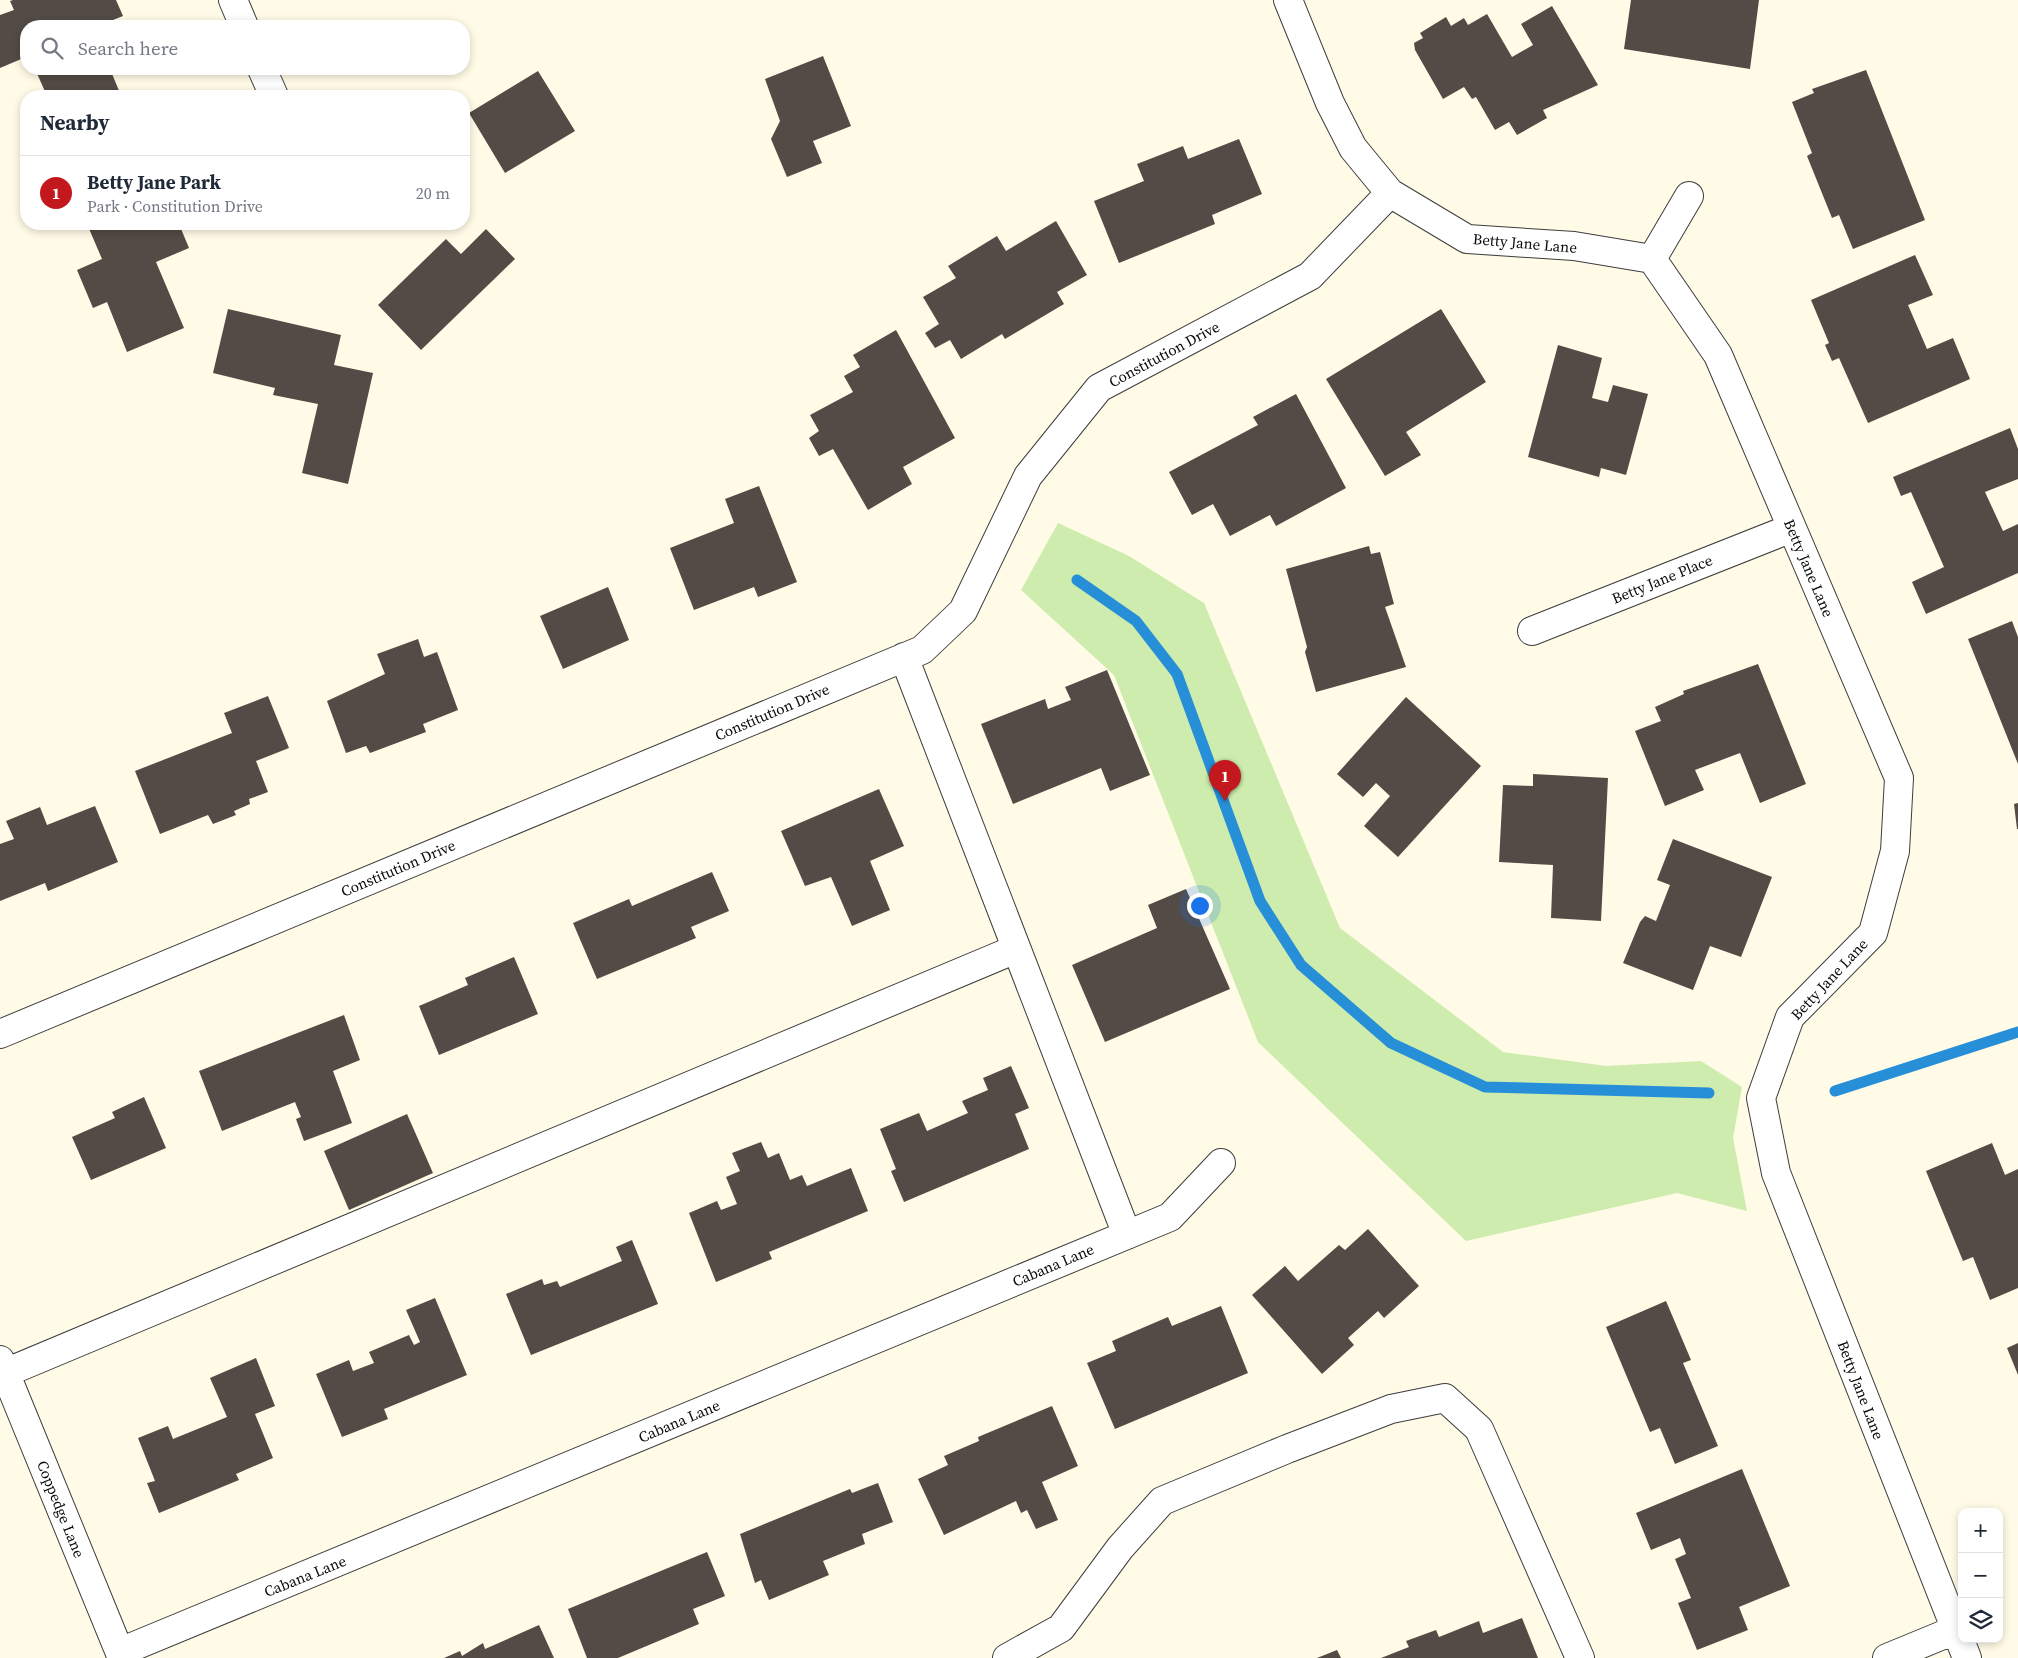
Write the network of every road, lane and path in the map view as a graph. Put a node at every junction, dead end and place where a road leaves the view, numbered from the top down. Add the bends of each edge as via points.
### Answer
1 (233, 0) edge
2 (1288, 0) edge
3 (241, 20) edge
4 (265, 75) edge
5 (271, 90) edge
6 (1390, 193) junction
7 (1689, 196) dead end
8 (1652, 259) junction
9 (1792, 528) junction
10 (1532, 631) dead end
11 (904, 657) junction
12 (1016, 949) junction
13 (0, 1034) edge
14 (1221, 1162) dead end
15 (1127, 1235) junction
16 (3, 1366) edge
17 (1955, 1630) junction
18 (121, 1655) edge
19 (1007, 1658) edge
20 (1580, 1658) edge
21 (1887, 1658) edge
22 (1967, 1658) edge

1 - 3 street
2 - 6 street, Betty Jane Lane via 1330,103 1353,148
4 - 5 street
6 - 8 street, Betty Jane Lane via 1467,239 1574,246
6 - 11 street, Constitution Drive via 1310,276 1099,388 1028,476 963,611 922,650
7 - 8 street
8 - 9 street, Betty Jane Lane via 1718,355
9 - 10 street, Betty Jane Place
9 - 17 street, Betty Jane Lane via 1899,778 1895,851 1873,933 1790,1017 1761,1098 1776,1173
11 - 12 street
11 - 13 street, Constitution Drive
12 - 15 street
12 - 16 street
14 - 15 street, Cabana Lane via 1170,1217
15 - 18 street, Cabana Lane
16 - 18 street, Coppedge Lane
17 - 21 street
17 - 22 street, Betty Jane Lane
19 - 20 street via 1061,1628 1120,1548 1162,1501 1391,1409 1444,1398 1479,1429

